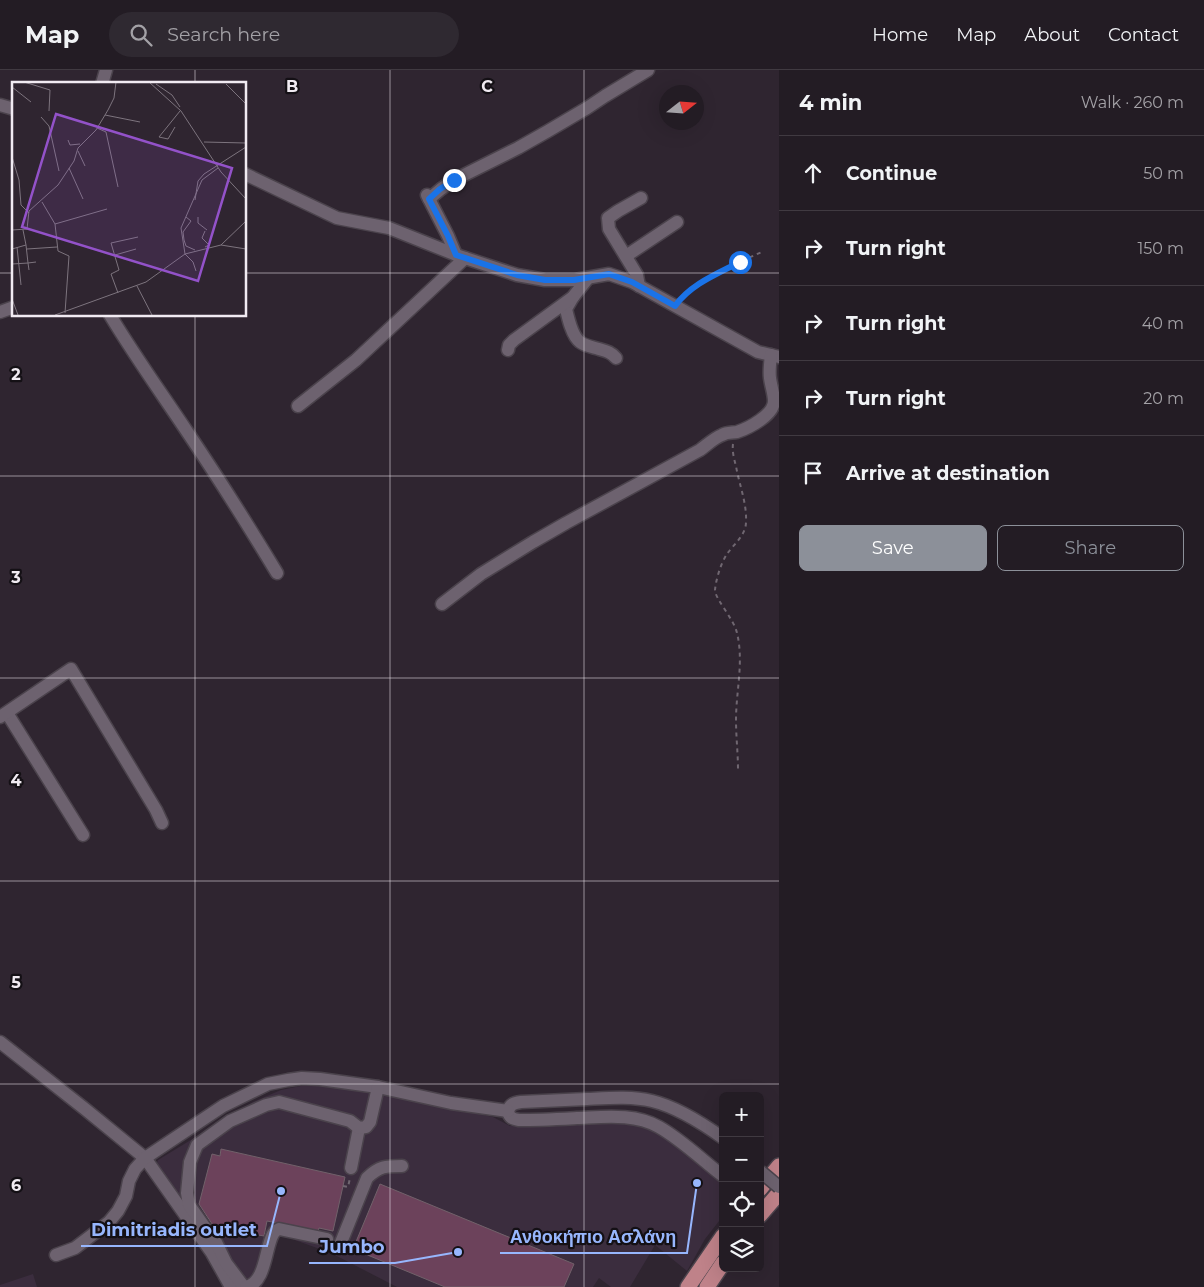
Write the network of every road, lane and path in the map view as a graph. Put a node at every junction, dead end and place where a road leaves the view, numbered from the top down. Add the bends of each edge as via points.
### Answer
1 (648, 70) edge
2 (246, 174) edge
3 (641, 198) dead end
4 (677, 222) dead end
5 (764, 251) dead end
6 (626, 256) junction
7 (461, 257) junction
8 (588, 278) junction
9 (639, 286) junction
10 (573, 297) junction
11 (675, 306) junction
12 (12, 308) edge
13 (0, 312) edge
14 (111, 316) edge
15 (508, 350) dead end
16 (775, 356) edge
17 (616, 358) dead end
18 (298, 406) dead end
19 (739, 431) junction
20 (276, 573) dead end
21 (442, 604) dead end
22 (3, 715) edge
23 (738, 770) dead end
24 (162, 822) dead end
25 (82, 835) dead end
26 (0, 1042) edge
27 (378, 1087) junction
28 (508, 1111) junction
29 (358, 1128) junction
30 (721, 1137) edge
31 (145, 1158) junction
32 (402, 1166) dead end
33 (779, 1166) edge
34 (351, 1168) dead end
35 (719, 1173) edge
36 (764, 1174) edge
37 (764, 1184) edge
38 (779, 1187) edge
39 (779, 1193) edge
40 (764, 1210) edge
41 (327, 1239) dead end
42 (719, 1242) edge
43 (340, 1245) dead end
44 (56, 1255) dead end
45 (719, 1270) edge
46 (231, 1287) edge
47 (245, 1287) edge
48 (688, 1287) edge
49 (707, 1287) edge

1 - 7 street via 548,131 428,197
2 - 7 street via 337,218 389,228
3 - 6 street via 608,218 609,229
4 - 6 street
5 - 11 path via 707,279 690,290
6 - 9 street via 637,275
7 - 8 street via 517,275 545,280
7 - 18 street via 356,360
8 - 9 street via 609,274
8 - 10 street
9 - 11 street
10 - 15 street via 509,344
10 - 17 street via 566,309 579,342 609,351
11 - 16 street via 758,352
12 - 13 street
14 - 20 street via 238,509
16 - 19 street via 770,364 770,377 775,403 762,419
19 - 21 street via 725,433 566,523 481,574
19 - 23 path via 732,446 746,528 722,562 715,587 715,595 734,621 737,632 740,666 736,720
22 - 24 street via 71,669
22 - 25 street
26 - 31 street
27 - 28 street
27 - 29 street via 370,1122 366,1127
27 - 31 street via 302,1078 268,1084 223,1106
28 - 30 street via 509,1106 521,1102 632,1098 671,1108
28 - 35 street via 509,1116 519,1120 599,1117 642,1120 672,1135
29 - 34 street
29 - 47 street via 350,1121 279,1102 230,1122 196,1145 190,1162 189,1205 214,1238 226,1264
31 - 44 street via 135,1168 126,1196 109,1222 75,1248
31 - 46 street via 212,1253
32 - 43 street via 375,1170 367,1178
33 - 37 main road
36 - 38 street, bridge
39 - 40 main road
41 - 47 street via 279,1229 273,1233 255,1282
42 - 48 main road
45 - 49 main road

